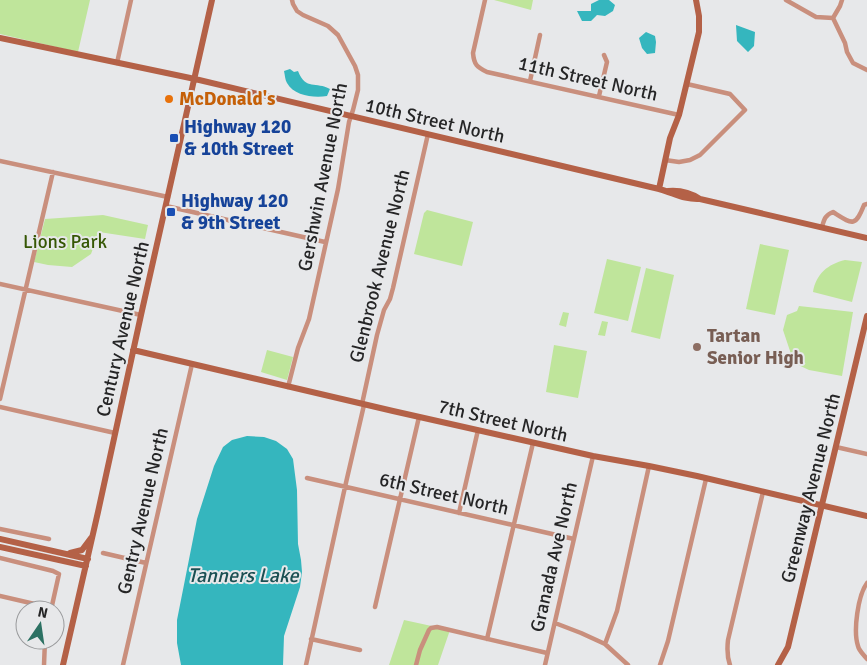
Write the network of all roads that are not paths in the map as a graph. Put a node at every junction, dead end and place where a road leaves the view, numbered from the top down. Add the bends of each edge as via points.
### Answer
1 (130, 0) edge
2 (212, 0) edge
3 (292, 0) edge
4 (485, 0) edge
5 (696, 0) edge
6 (786, 0) edge
7 (842, 0) edge
8 (833, 18) junction
9 (540, 35) dead end
10 (0, 38) edge
11 (604, 55) dead end
12 (117, 63) junction
13 (867, 70) edge
14 (195, 79) junction
15 (530, 81) junction
16 (686, 84) junction
17 (599, 96) junction
18 (679, 115) junction
19 (351, 116) junction
20 (428, 134) junction
21 (665, 160) junction
22 (0, 161) edge
23 (53, 172) junction
24 (659, 189) junction
25 (168, 197) junction
26 (867, 204) edge
27 (166, 206) junction
28 (822, 227) junction
29 (867, 238) edge
30 (325, 242) junction
31 (0, 284) edge
32 (26, 290) junction
33 (141, 315) junction
34 (867, 316) edge
35 (133, 350) junction
36 (192, 364) junction
37 (288, 387) junction
38 (0, 399) edge
39 (363, 404) junction
40 (0, 407) edge
41 (420, 417) junction
42 (478, 430) junction
43 (115, 433) junction
44 (533, 443) junction
45 (836, 447) junction
46 (867, 454) edge
47 (593, 456) junction
48 (649, 466) junction
49 (307, 478) dead end
50 (706, 478) junction
51 (345, 487) junction
52 (763, 492) junction
53 (400, 499) junction
54 (821, 506) junction
55 (459, 513) junction
56 (867, 516) edge
57 (514, 526) junction
58 (0, 528) edge
59 (93, 535) junction
60 (0, 539) edge
61 (49, 539) dead end
62 (574, 539) junction
63 (0, 547) edge
64 (64, 554) junction
65 (103, 554) dead end
66 (0, 558) edge
67 (69, 562) junction
68 (87, 562) junction
69 (146, 563) junction
70 (83, 578) junction
71 (867, 583) edge
72 (0, 596) edge
73 (16, 600) edge
74 (54, 600) edge
75 (375, 607) dead end
76 (555, 623) junction
77 (311, 639) junction
78 (487, 639) junction
79 (605, 644) junction
80 (45, 650) edge
81 (360, 650) dead end
82 (547, 653) junction
83 (867, 659) edge
84 (44, 665) edge
85 (63, 665) edge
86 (123, 665) edge
87 (306, 665) edge
88 (416, 665) edge
89 (545, 665) edge
90 (628, 665) edge
91 (660, 665) edge
92 (730, 665) edge
93 (778, 665) edge

1 - 12 street
2 - 14 main road, Century Avenue North
3 - 19 street, Gershwin Avenue North via 297,11 328,26 338,35 355,66 358,90
4 - 15 street, 11th Street North via 473,53 474,62 491,73
5 - 16 main road via 699,32
6 - 8 street via 816,17
7 - 8 street
8 - 13 street via 854,64
9 - 15 street
10 - 12 main road, 10th Street North
11 - 17 street via 607,62
12 - 14 main road, 10th Street North
14 - 19 main road, 10th Street North
14 - 25 main road, Century Avenue North
15 - 17 street, 11th Street North
16 - 18 main road
16 - 21 street via 730,94 745,110 700,155 679,162
17 - 18 street, 11th Street North
18 - 21 main road
19 - 20 main road, 10th Street North
19 - 30 street, Gershwin Avenue North
20 - 24 main road, 10th Street North
20 - 39 street, Glenbrook Avenue North via 393,288 377,335
21 - 24 main road
22 - 23 street
23 - 25 street
23 - 32 street
24 - 28 main road, 10th Street North via 684,192 700,199
25 - 27 main road, Century Avenue North
26 - 28 street via 855,221 847,221 833,212 825,218
27 - 30 street
27 - 33 main road, Century Avenue North
28 - 29 main road, 10th Street North
30 - 37 street, Gershwin Avenue North via 309,319
31 - 32 street
32 - 33 street
32 - 38 street
33 - 35 main road, Century Avenue North
34 - 45 main road, Greenway Avenue North
35 - 36 main road, 7th Street North
35 - 43 main road, Century Avenue North
36 - 37 main road, 7th Street North
36 - 69 street, Gentry Avenue North
37 - 39 main road, 7th Street North
39 - 41 main road, 7th Street North
39 - 51 street, Glenbrook Avenue North
40 - 43 street
41 - 42 main road, 7th Street North
41 - 53 street
42 - 44 main road, 7th Street North
42 - 55 street
43 - 59 main road, Century Avenue North
44 - 47 main road, 7th Street North
44 - 57 street
45 - 46 street
45 - 54 main road, Greenway Avenue North
47 - 48 main road, 7th Street North
47 - 62 street, Granada Ave North
48 - 50 main road, 7th Street North
48 - 79 street via 616,611
49 - 51 street, 6th Street North
50 - 52 main road, 7th Street North
50 - 91 street
51 - 53 street, 6th Street North
51 - 77 street, Glenbrook Avenue North
52 - 54 main road, 7th Street North
52 - 92 street via 728,640
53 - 55 street, 6th Street North
53 - 75 street
54 - 56 main road, 7th Street North
54 - 93 main road, Greenway Avenue North via 788,646
55 - 57 street, 6th Street North
57 - 62 street, 6th Street North
57 - 78 street
58 - 61 street
59 - 64 main road via 82,550
59 - 68 main road, Century Avenue North
60 - 64 main road
62 - 76 street, Granada Ave North
63 - 67 main road
64 - 68 main road
65 - 69 street
66 - 74 street via 59,574
67 - 68 main road
67 - 70 main road
68 - 70 main road, Century Avenue North
69 - 86 street, Gentry Avenue North
70 - 85 main road, Century Avenue North
71 - 83 street via 855,633 858,648
72 - 73 street
76 - 79 street
76 - 82 street, Granada Ave North
77 - 81 street
77 - 87 street, Glenbrook Avenue North
78 - 82 street
78 - 88 street via 431,628
79 - 90 street
80 - 84 street
82 - 89 street, Granada Ave North

